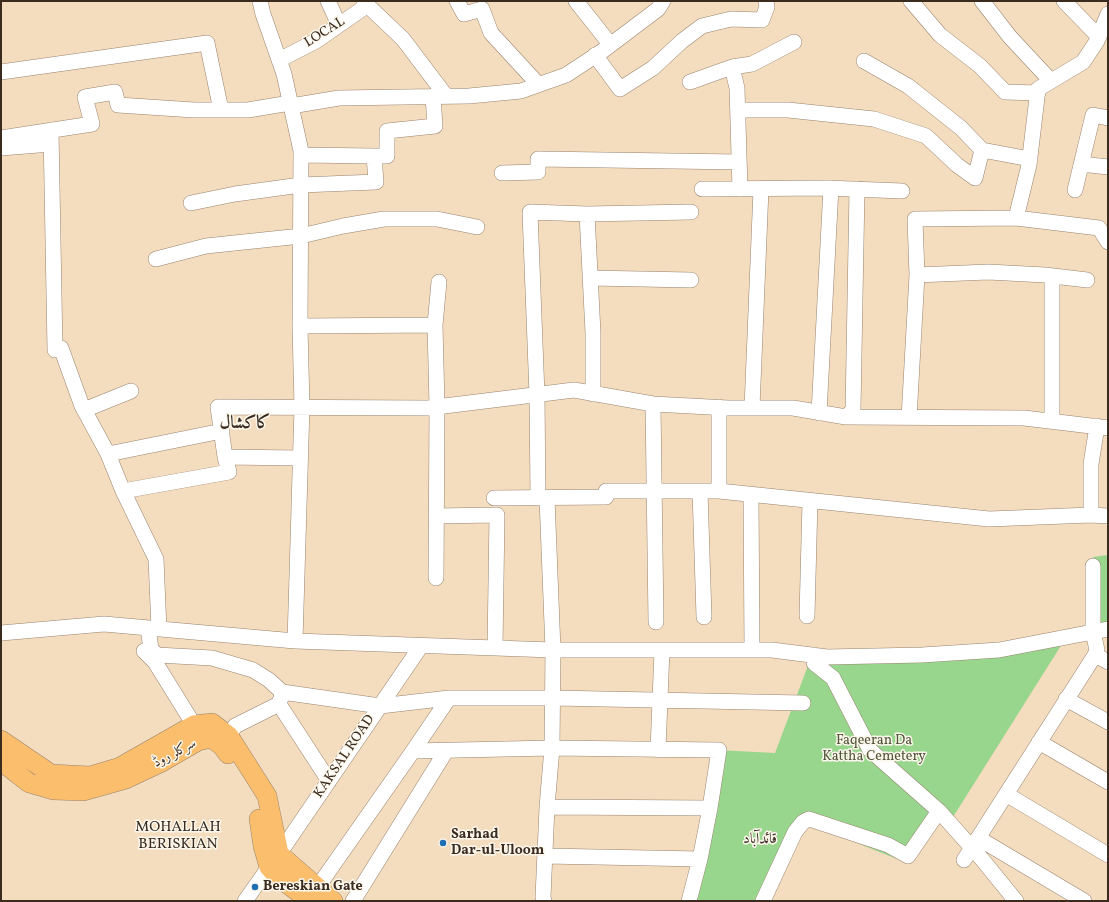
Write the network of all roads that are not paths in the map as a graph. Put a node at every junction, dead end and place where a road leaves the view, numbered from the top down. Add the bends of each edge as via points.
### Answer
1 (260, 1) edge
2 (328, 1) edge
3 (457, 1) edge
4 (576, 1) edge
5 (663, 1) edge
6 (766, 1) edge
7 (911, 1) edge
8 (982, 1) edge
9 (1064, 1) edge
10 (366, 2) edge
11 (1108, 14) edge
12 (339, 26) junction
13 (1099, 36) junction
14 (794, 42) dead end
15 (610, 44) junction
16 (595, 55) junction
17 (279, 60) junction
18 (864, 61) dead end
19 (732, 67) junction
20 (1, 72) edge
21 (1051, 81) junction
22 (690, 82) dead end
23 (538, 84) junction
24 (1038, 93) junction
25 (439, 96) junction
26 (291, 104) junction
27 (221, 110) junction
28 (738, 110) junction
29 (1108, 118) edge
30 (51, 137) junction
31 (1, 138) edge
32 (1, 148) edge
33 (982, 150) junction
34 (301, 155) junction
35 (374, 156) junction
36 (1030, 159) junction
37 (739, 162) junction
38 (1081, 164) junction
39 (1108, 167) edge
40 (502, 173) dead end
41 (301, 184) junction
42 (831, 188) junction
43 (702, 189) dead end
44 (740, 189) junction
45 (761, 189) junction
46 (857, 189) junction
47 (1074, 190) dead end
48 (902, 191) dead end
49 (191, 203) dead end
50 (691, 212) dead end
51 (587, 214) junction
52 (1016, 218) junction
53 (477, 227) dead end
54 (301, 236) junction
55 (1108, 242) edge
56 (1108, 248) edge
57 (1108, 254) edge
58 (156, 259) dead end
59 (917, 275) junction
60 (1052, 276) junction
61 (590, 278) junction
62 (691, 280) dead end
63 (1087, 280) dead end
64 (439, 282) dead end
65 (435, 325) junction
66 (300, 326) junction
67 (131, 391) dead end
68 (593, 394) junction
69 (536, 395) junction
70 (653, 404) junction
71 (437, 406) junction
72 (302, 407) junction
73 (719, 407) junction
74 (752, 408) junction
75 (84, 410) junction
76 (819, 413) junction
77 (846, 417) junction
78 (909, 418) junction
79 (1052, 421) junction
80 (1103, 427) edge
81 (222, 431) junction
82 (108, 454) junction
83 (225, 457) junction
84 (299, 458) junction
85 (123, 491) junction
86 (654, 491) junction
87 (700, 491) junction
88 (719, 491) junction
89 (751, 495) junction
90 (494, 498) dead end
91 (542, 498) junction
92 (810, 500) junction
93 (1091, 515) junction
94 (436, 516) junction
95 (1108, 516) edge
96 (1093, 566) dead end
97 (436, 578) dead end
98 (807, 616) dead end
99 (704, 617) dead end
100 (656, 622) dead end
101 (148, 628) junction
102 (1108, 629) edge
103 (1093, 632) junction
104 (1, 633) edge
105 (295, 641) junction
106 (421, 646) junction
107 (496, 648) junction
108 (553, 650) junction
109 (662, 650) junction
110 (752, 650) junction
111 (814, 655) junction
112 (1102, 659) edge
113 (281, 698) junction
114 (449, 698) junction
115 (553, 698) junction
116 (1066, 699) junction
117 (660, 701) junction
118 (803, 703) dead end
119 (380, 706) junction
120 (1108, 722) edge
121 (194, 725) junction
122 (1, 740) edge
123 (226, 741) junction
124 (1039, 742) junction
125 (552, 748) junction
126 (658, 750) junction
127 (413, 751) junction
128 (446, 751) junction
129 (1, 761) edge
130 (329, 781) junction
131 (1108, 782) edge
132 (1006, 794) junction
133 (547, 806) junction
134 (710, 808) junction
135 (939, 811) junction
136 (971, 848) junction
137 (1108, 855) edge
138 (545, 856) junction
139 (700, 859) junction
140 (274, 861) junction
141 (314, 894) edge
142 (247, 900) edge
143 (333, 901) edge
144 (353, 901) edge
145 (544, 901) edge
146 (689, 901) edge
147 (763, 901) edge
148 (1016, 901) edge
149 (1084, 901) edge

1 - 17 street
2 - 12 street
3 - 23 street via 464,14 482,9 491,33
4 - 15 street
5 - 15 street via 658,9
6 - 16 street via 767,7 762,20 731,19 702,26 653,68 620,90
7 - 24 street via 940,35 980,66 1005,92
8 - 21 street via 1010,37
9 - 13 street
10 - 12 street, LOCAL via 362,9
10 - 25 street via 403,39
11 - 13 street
12 - 17 street, LOCAL
13 - 21 street via 1083,62
14 - 19 street via 752,64
15 - 16 street
16 - 23 street via 566,75
17 - 26 street
18 - 33 street via 908,86 961,128
19 - 22 street
19 - 28 street via 737,88
20 - 27 street via 207,43
21 - 24 street via 1038,89
23 - 25 street via 521,91
24 - 36 street
25 - 26 street via 338,98
25 - 35 street via 435,126 387,131 388,156
26 - 27 street via 248,110
26 - 34 street
27 - 30 street via 118,105 115,92 85,97 92,124
28 - 33 street via 788,110 874,119 926,136 975,178
28 - 37 street
29 - 38 street via 1093,114
30 - 31 street
30 - 32 street
30 - 75 street via 55,350 61,348
33 - 36 street
34 - 35 street
34 - 41 street
35 - 41 street via 376,182
36 - 52 street
37 - 40 street via 538,159 538,172
37 - 44 street
38 - 39 street
38 - 47 street
41 - 49 street
41 - 54 street
42 - 45 street
42 - 46 street
42 - 76 street
43 - 44 street
44 - 45 street
45 - 74 street
46 - 48 street
46 - 77 street via 853,410
50 - 51 street
51 - 61 street
51 - 69 street via 530,212
52 - 55 street via 1099,228
52 - 59 street via 915,219
53 - 54 street via 437,219 384,219
54 - 58 street via 206,246
54 - 66 street
56 - 57 street
59 - 60 street via 988,272
59 - 78 street
60 - 63 street
60 - 79 street
61 - 62 street
61 - 68 street
64 - 65 street
65 - 66 street
65 - 71 street
66 - 72 street
67 - 75 street
68 - 69 street via 574,390
68 - 70 street
69 - 71 street
69 - 91 street
70 - 73 street
70 - 86 street
71 - 72 street
71 - 94 street
72 - 81 street via 218,407
72 - 84 street
73 - 74 street
73 - 88 street
74 - 76 street via 793,408
75 - 82 street
76 - 77 street
77 - 78 street
78 - 79 street via 1024,418
79 - 80 street
80 - 93 street via 1091,464
81 - 82 street
81 - 83 street
82 - 85 street
83 - 84 street
83 - 85 street via 229,472
84 - 105 street
85 - 101 street via 156,559
86 - 87 street
86 - 91 street via 606,491 606,497
86 - 100 street
87 - 88 street
87 - 99 street
88 - 89 street
89 - 92 street
89 - 110 street
90 - 91 street
91 - 108 street
92 - 93 street via 989,519
92 - 98 street
93 - 95 street
94 - 97 street
94 - 107 street via 497,515
96 - 103 street
101 - 104 street via 104,624
101 - 105 street
101 - 113 street via 151,649 157,655 212,658 253,670 269,680
101 - 121 street via 143,650 155,662
102 - 103 street
103 - 111 street via 999,650 827,657
103 - 112 street
105 - 106 street
106 - 107 street
106 - 119 street, KAKSAL ROAD
107 - 108 street
108 - 109 street
108 - 115 street
109 - 110 street
109 - 117 street
110 - 111 street
111 - 135 street via 814,663 833,678 870,750
112 - 116 street
113 - 119 street
113 - 123 street via 235,726
113 - 130 street
114 - 115 street
114 - 119 street
114 - 127 street
115 - 117 street
115 - 125 street
116 - 120 street
116 - 124 street
117 - 118 street
117 - 126 street
119 - 130 street, KAKSAL ROAD
121 - 122 main road via 120,768 90,776 51,774
121 - 123 main road via 212,724
123 - 129 main road, سرکلر روڈ via 211,738 198,741 126,779 83,791 53,790 29,783
123 - 140 main road via 256,800 263,846
124 - 131 street
124 - 132 street
125 - 126 street
125 - 128 street
125 - 133 street
126 - 134 street via 719,750
127 - 128 street
127 - 141 street
128 - 144 street
130 - 140 street, KAKSAL ROAD
132 - 136 street
132 - 137 street
133 - 134 street
133 - 138 street
134 - 139 street
135 - 136 street
135 - 147 street via 908,856 888,845 809,819 803,822 795,832
136 - 148 street
136 - 149 street
138 - 139 street
138 - 145 street
139 - 146 street
140 - 141 main road via 278,876
140 - 142 street, KAKSAL ROAD
141 - 143 main road

